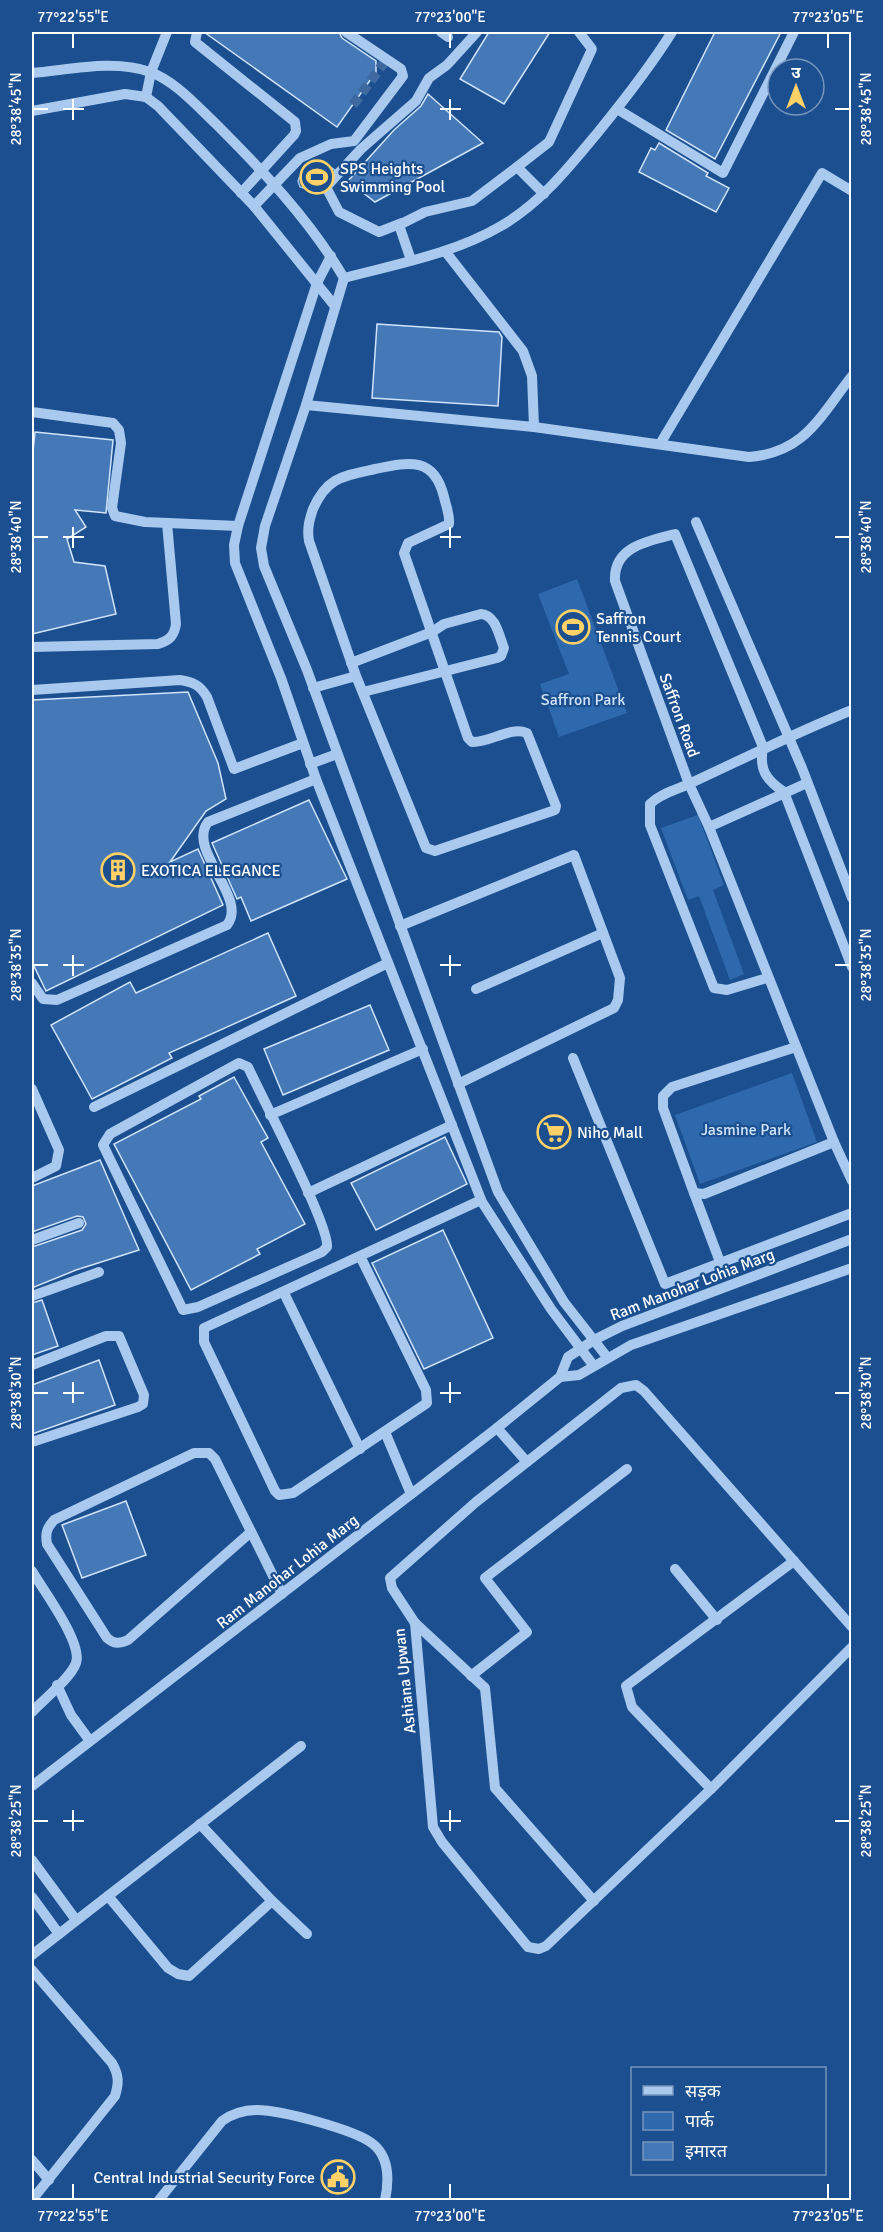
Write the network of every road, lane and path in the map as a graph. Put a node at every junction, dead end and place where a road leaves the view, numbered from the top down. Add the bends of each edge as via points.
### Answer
1 (167, 32) edge
2 (197, 32) edge
3 (345, 32) edge
4 (477, 32) edge
5 (579, 32) edge
6 (672, 32) edge
7 (794, 32) edge
8 (151, 72) junction
9 (32, 73) edge
10 (146, 97) junction
11 (617, 109) junction
12 (32, 111) edge
13 (517, 166) junction
14 (263, 170) junction
15 (276, 184) junction
16 (852, 191) edge
17 (241, 193) junction
18 (544, 194) junction
19 (254, 206) junction
20 (402, 223) junction
21 (445, 251) junction
22 (331, 256) junction
23 (411, 260) junction
24 (344, 278) junction
25 (317, 283) junction
26 (334, 305) junction
27 (852, 376) edge
28 (306, 405) junction
29 (32, 412) edge
30 (534, 427) junction
31 (660, 444) junction
32 (696, 522) dead end
33 (167, 523) junction
34 (238, 526) junction
35 (432, 632) junction
36 (32, 646) edge
37 (351, 663) junction
38 (445, 669) junction
39 (356, 676) junction
40 (313, 688) junction
41 (32, 690) edge
42 (363, 692) junction
43 (852, 710) edge
44 (788, 735) junction
45 (303, 742) junction
46 (763, 747) junction
47 (337, 754) junction
48 (310, 764) junction
49 (316, 780) junction
50 (807, 783) junction
51 (689, 784) junction
52 (784, 792) junction
53 (709, 827) junction
54 (852, 897) edge
55 (400, 926) junction
56 (603, 933) junction
57 (388, 963) junction
58 (852, 967) edge
59 (767, 978) junction
60 (32, 983) edge
61 (476, 989) dead end
62 (431, 1009) junction
63 (411, 1018) junction
64 (796, 1047) junction
65 (423, 1049) junction
66 (573, 1058) dead end
67 (458, 1084) junction
68 (32, 1089) edge
69 (94, 1107) dead end
70 (270, 1115) junction
71 (452, 1125) junction
72 (834, 1142) junction
73 (32, 1178) edge
74 (852, 1181) edge
75 (308, 1192) junction
76 (694, 1193) junction
77 (481, 1200) junction
78 (852, 1213) edge
79 (79, 1223) dead end
80 (852, 1239) edge
81 (32, 1240) edge
82 (362, 1257) junction
83 (720, 1262) junction
84 (852, 1268) edge
85 (99, 1272) dead end
86 (284, 1293) junction
87 (32, 1296) edge
88 (594, 1340) junction
89 (581, 1349) junction
90 (607, 1357) junction
91 (32, 1365) edge
92 (593, 1365) junction
93 (560, 1377) junction
94 (497, 1428) junction
95 (385, 1432) junction
96 (32, 1442) edge
97 (360, 1449) junction
98 (527, 1462) junction
99 (627, 1469) dead end
100 (411, 1494) junction
101 (251, 1532) junction
102 (794, 1561) junction
103 (675, 1569) dead end
104 (32, 1571) edge
105 (282, 1594) junction
106 (717, 1620) junction
107 (415, 1623) junction
108 (852, 1628) edge
109 (852, 1647) edge
110 (471, 1676) junction
111 (57, 1685) junction
112 (32, 1712) edge
113 (90, 1741) junction
114 (301, 1746) dead end
115 (32, 1786) edge
116 (711, 1790) junction
117 (200, 1824) junction
118 (32, 1860) edge
119 (108, 1896) junction
120 (32, 1897) edge
121 (272, 1901) junction
122 (594, 1901) junction
123 (76, 1920) junction
124 (58, 1934) junction
125 (307, 1934) dead end
126 (32, 1955) edge
127 (32, 1970) edge
128 (32, 2160) edge
129 (49, 2180) junction
130 (32, 2200) edge
131 (159, 2200) edge
132 (385, 2200) edge

1 - 8 street
2 - 14 street via 195,42 295,122 294,135
3 - 15 street via 401,69 403,76 354,141 330,144 300,158
4 - 20 street via 447,65 429,78 416,101 326,187 339,212 379,232
5 - 13 street via 592,49 584,71 549,142
6 - 11 street
7 - 11 street via 723,173
8 - 9 street via 122,65
8 - 10 street
8 - 14 street via 192,102
10 - 12 street via 125,94
10 - 17 street
11 - 18 street
13 - 18 street
13 - 20 street via 472,201 425,212
14 - 15 street
14 - 17 street
15 - 19 street
15 - 22 street
16 - 31 street via 822,173
17 - 19 street
18 - 21 street via 499,227
19 - 25 street
20 - 23 street via 399,225
21 - 23 street
21 - 30 street via 529,362
22 - 24 street
22 - 25 street
23 - 24 street
24 - 26 street
25 - 26 street
25 - 34 street
26 - 28 street
27 - 31 street via 801,440 778,452 749,457
28 - 30 street
28 - 40 street via 261,548 264,566
29 - 33 street via 113,423 121,442 112,508 115,516
30 - 31 street
32 - 44 street
33 - 34 street
33 - 36 street via 176,624 168,641
34 - 45 street via 234,545 239,579
35 - 37 street
35 - 37 street via 404,553 408,543 449,524 441,486 434,473 420,464 407,462 341,476 320,495 307,531
35 - 38 street
35 - 38 street via 444,624 487,614 504,648 497,658
37 - 39 street
38 - 42 street
38 - 42 street via 472,742 518,731 527,733 556,806 553,812 435,851 426,848
39 - 40 street
39 - 42 street
40 - 47 street
41 - 45 street via 191,682 200,686 207,697 234,769
43 - 44 street
44 - 46 street
44 - 50 street
45 - 48 street
46 - 51 street
46 - 51 street, Saffron Road via 675,534 639,544 622,553 614,571 615,581
46 - 52 street via 763,774
47 - 48 street
47 - 55 street
48 - 49 street
49 - 57 street
49 - 60 street via 208,822 204,828 203,841 232,907 227,925 57,1000 43,999
50 - 52 street
50 - 54 street
51 - 53 street, Saffron Road
51 - 59 street via 657,797 650,804 649,816 711,982 720,991
52 - 53 street
52 - 58 street
53 - 59 street, Saffron Road
55 - 56 street via 574,855
55 - 62 street
56 - 61 street
56 - 67 street via 620,978 614,1008
57 - 63 street
57 - 69 street
59 - 64 street, Saffron Road
62 - 63 street
62 - 67 street
63 - 65 street
64 - 72 street, Saffron Road
64 - 76 street via 672,1088 663,1096 663,1108
65 - 70 street
65 - 71 street
66 - 83 street via 665,1284
67 - 88 street via 498,1192 564,1302
68 - 73 street via 59,1150 56,1166
70 - 75 street
70 - 75 street via 248,1067 239,1064 105,1138 104,1152 183,1310 198,1307 322,1252 327,1242
71 - 75 street
71 - 77 street
72 - 74 street, Saffron Road
72 - 76 street via 704,1194
76 - 83 street
77 - 82 street
77 - 89 street
78 - 83 street
79 - 81 street
80 - 88 street, Ram Manohar Lohia Marg via 621,1326
82 - 86 street
82 - 95 street via 428,1397 423,1407
84 - 90 street, Ram Manohar Lohia Marg via 631,1345
85 - 87 street
86 - 97 street
86 - 97 street via 209,1325 203,1335 275,1491 287,1496
88 - 89 street, Ram Manohar Lohia Marg
88 - 90 street
89 - 92 street
89 - 93 street, Ram Manohar Lohia Marg via 568,1357
90 - 92 street, Ram Manohar Lohia Marg
91 - 96 street via 106,1336 118,1336 144,1395 143,1404 138,1407
92 - 93 street, Ram Manohar Lohia Marg via 579,1375
93 - 94 street, Ram Manohar Lohia Marg
94 - 98 street
94 - 100 street, Ram Manohar Lohia Marg
95 - 97 street
95 - 100 street
98 - 102 street, Ashiana Upwan via 621,1388 636,1385
98 - 107 street, Ashiana Upwan via 393,1573 390,1582
99 - 110 street via 485,1578 527,1632
100 - 105 street, Ram Manohar Lohia Marg
101 - 101 street via 121,1643 107,1638 47,1544 46,1536 54,1520 203,1451 215,1459
101 - 105 street
102 - 106 street
102 - 108 street, Ashiana Upwan
103 - 106 street
104 - 111 street via 76,1647 76,1662
105 - 113 street, Ram Manohar Lohia Marg
106 - 116 street via 626,1686 632,1707
107 - 110 street
107 - 122 street, Ashiana Upwan via 432,1820 438,1837 528,1947 546,1946
109 - 116 street, Ashiana Upwan
110 - 122 street via 485,1688 495,1788
111 - 112 street
111 - 113 street via 71,1715
113 - 115 street, Ram Manohar Lohia Marg
114 - 117 street
116 - 122 street, Ashiana Upwan
117 - 119 street
117 - 121 street
118 - 123 street
119 - 121 street via 168,1968 189,1976
119 - 123 street
120 - 124 street
121 - 125 street
123 - 124 street
124 - 126 street
127 - 129 street via 112,2063 118,2085 115,2096
128 - 129 street
129 - 130 street
131 - 132 street via 222,2121 233,2113 257,2110 357,2134 374,2145 388,2173

